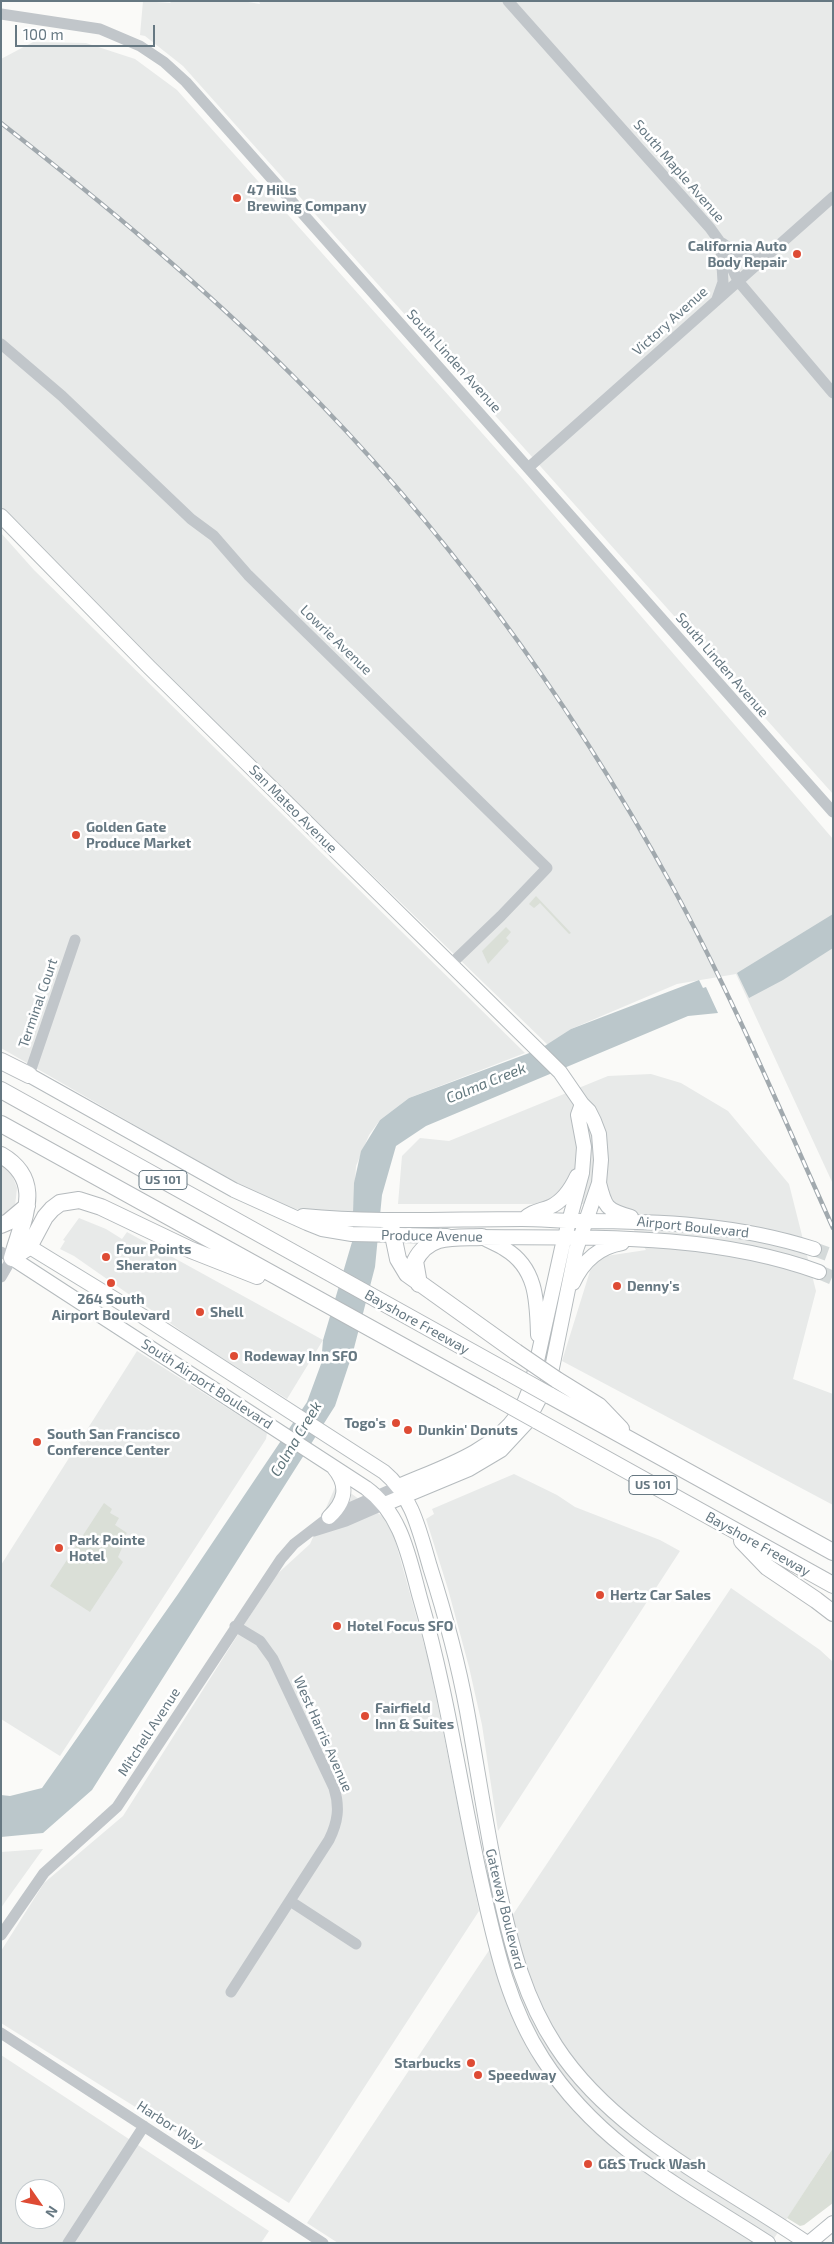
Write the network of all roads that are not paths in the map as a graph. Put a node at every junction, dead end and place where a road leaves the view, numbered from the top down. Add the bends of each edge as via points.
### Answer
1 (508, 1) edge
2 (1, 14) edge
3 (833, 197) edge
4 (720, 242) junction
5 (768, 255) junction
6 (738, 281) junction
7 (716, 301) junction
8 (1, 344) edge
9 (833, 393) edge
10 (528, 468) junction
11 (1, 516) edge
12 (833, 812) edge
13 (75, 940) dead end
14 (451, 964) junction
15 (1, 1061) edge
16 (29, 1076) junction
17 (1, 1090) edge
18 (582, 1104) junction
19 (1, 1124) edge
20 (1, 1155) edge
21 (584, 1159) junction
22 (599, 1183) junction
23 (27, 1206) junction
24 (524, 1219) junction
25 (641, 1220) junction
26 (569, 1221) junction
27 (586, 1221) junction
28 (1, 1225) edge
29 (387, 1228) junction
30 (1, 1231) edge
31 (482, 1237) junction
32 (564, 1238) junction
33 (579, 1238) junction
34 (651, 1240) junction
35 (23, 1243) junction
36 (814, 1249) tunnel mouth
37 (7, 1255) edge
38 (818, 1272) tunnel mouth
39 (1, 1277) edge
40 (419, 1284) junction
41 (318, 1299) junction
42 (565, 1304) junction
43 (538, 1356) junction
44 (633, 1441) junction
45 (327, 1462) junction
46 (402, 1491) junction
47 (381, 1500) junction
48 (329, 1517) junction
49 (308, 1533) junction
50 (833, 1552) edge
51 (765, 1555) junction
52 (833, 1585) edge
53 (833, 1613) edge
54 (236, 1626) junction
55 (290, 1901) junction
56 (1, 1935) edge
57 (356, 1944) dead end
58 (231, 1992) dead end
59 (1, 2033) edge
60 (144, 2126) junction
61 (833, 2222) edge
62 (742, 2226) junction
63 (68, 2243) edge
64 (323, 2243) edge
65 (758, 2243) edge
66 (768, 2243) edge
67 (808, 2243) edge

1 - 4 street, South Maple Avenue
2 - 10 street, South Linden Avenue via 100,28 131,40 164,62 191,88
3 - 5 street, Victory Avenue
4 - 5 street via 746,256
4 - 6 street, South Maple Avenue
4 - 7 street via 723,282
5 - 6 street, Victory Avenue
6 - 7 street, Victory Avenue
6 - 9 street, South Maple Avenue
7 - 10 street, Victory Avenue
8 - 14 street, Lowrie Avenue via 62,396 191,519 214,536 248,575 547,868
10 - 12 street, South Linden Avenue
11 - 14 main road, San Mateo Avenue via 149,668
13 - 16 street, Terminal Court
14 - 18 main road, San Mateo Avenue via 560,1072
15 - 16 highway
16 - 29 main road, Produce Avenue via 234,1190 287,1215 352,1227
17 - 44 highway, Bayshore Freeway / US 101, bridge
18 - 21 main road via 578,1115
18 - 22 main road, San Mateo Avenue via 589,1111 599,1134
19 - 41 highway, Bayshore Freeway / US 101
20 - 23 highway via 15,1164 26,1180
21 - 24 main road via 562,1199 552,1206 531,1212
21 - 26 main road
22 - 25 main road via 607,1207
22 - 27 main road, San Mateo Avenue
23 - 28 highway
23 - 35 highway
24 - 26 main road, Produce Avenue
24 - 29 main road, Produce Avenue
25 - 27 main road, Airport Boulevard
25 - 36 main road, Airport Boulevard via 732,1228
26 - 27 main road, Airport Boulevard
26 - 32 main road
27 - 33 main road, San Mateo Avenue
29 - 31 main road, Produce Avenue
29 - 40 highway via 402,1267
30 - 35 street, South Airport Boulevard
31 - 32 main road, Produce Avenue
31 - 40 highway via 439,1240 424,1246 415,1260
31 - 43 main road via 513,1254 528,1272 536,1297
32 - 33 main road, Produce Avenue
32 - 43 main road
33 - 34 main road, Airport Boulevard
33 - 42 main road
34 - 38 main road, Airport Boulevard via 728,1247 775,1257
34 - 42 main road via 618,1244 593,1254 578,1272
35 - 37 highway
35 - 41 highway via 52,1209 66,1201 79,1200 101,1207 191,1250
35 - 46 main road, South Airport Boulevard via 334,1438 384,1472
37 - 39 street
37 - 45 main road, South Airport Boulevard
40 - 44 highway, bridge via 599,1406
41 - 51 highway, Bayshore Freeway / US 101, bridge via 730,1528
42 - 46 main road via 552,1368 538,1405 527,1422 501,1450 486,1460
43 - 46 main road via 526,1398 507,1427 494,1439
44 - 50 highway, Bayshore Freeway / US 101
45 - 47 main road, South Airport Boulevard
45 - 48 main road via 343,1481 344,1490 343,1500
46 - 47 main road
46 - 67 main road, Gateway Boulevard via 418,1528 452,1639 486,1830 512,1946 539,2018 571,2067 608,2107 652,2142
47 - 48 street, Mitchell Avenue
47 - 49 street, Mitchell Avenue
47 - 62 main road, Gateway Boulevard via 403,1540 434,1646 496,1950 524,2026 569,2096 605,2133 644,2163
48 - 49 street, Mitchell Avenue
49 - 54 street, Mitchell Avenue via 275,1566
51 - 52 highway, Bayshore Freeway
51 - 53 highway
54 - 55 street, West Harris Avenue via 260,1641 272,1659 338,1800 338,1813 330,1840
54 - 56 street, Mitchell Avenue via 117,1807 44,1873
55 - 57 street
55 - 58 street, West Harris Avenue
59 - 60 street, Harbor Way
60 - 63 street
60 - 64 street, Harbor Way
61 - 67 main road
62 - 65 main road
62 - 66 main road, Gateway Boulevard

